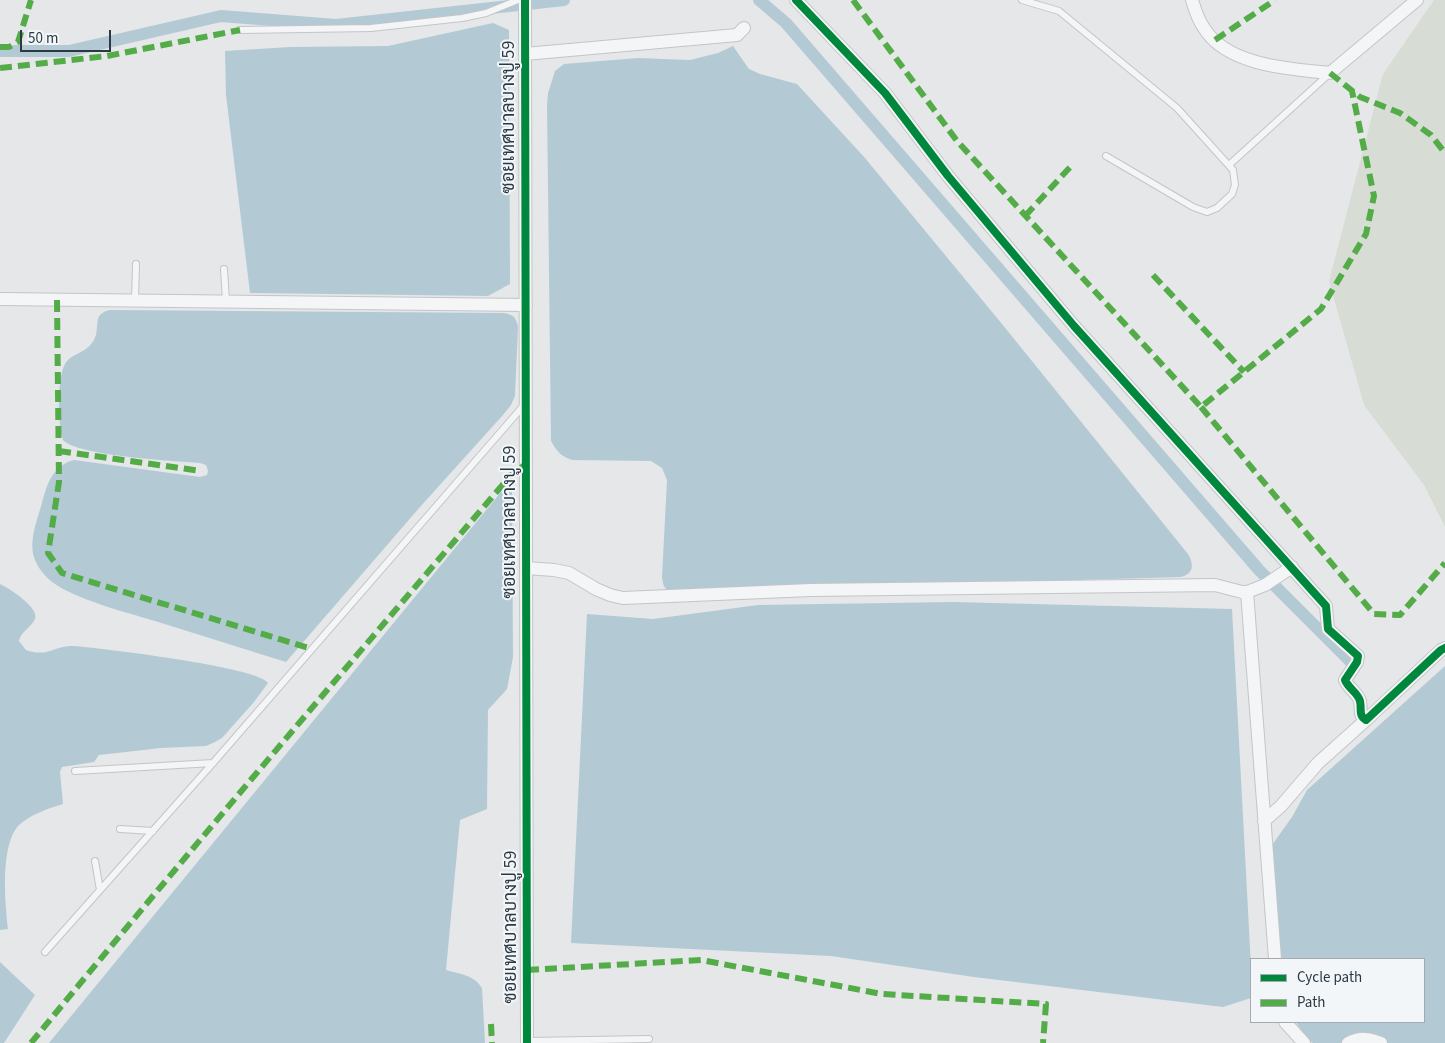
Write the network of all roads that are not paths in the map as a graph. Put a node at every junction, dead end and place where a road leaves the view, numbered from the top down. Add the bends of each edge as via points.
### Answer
1 (518, 0) edge
2 (525, 0) edge
3 (796, 0) edge
4 (1022, 0) edge
5 (1192, 0) edge
6 (1418, 0) edge
7 (744, 28) dead end
8 (240, 30) dead end
9 (525, 54) junction
10 (1330, 73) junction
11 (1106, 156) dead end
12 (1229, 165) junction
13 (136, 264) dead end
14 (224, 268) dead end
15 (0, 299) edge
16 (135, 300) junction
17 (226, 301) junction
18 (526, 305) junction
19 (526, 404) junction
20 (1292, 567) junction
21 (526, 568) junction
22 (1247, 592) junction
23 (1445, 648) edge
24 (1366, 720) junction
25 (213, 763) junction
26 (75, 771) dead end
27 (1264, 821) junction
28 (120, 829) dead end
29 (153, 830) junction
30 (94, 861) dead end
31 (100, 890) junction
32 (45, 952) dead end
33 (1275, 958) edge
34 (1286, 1023) edge
35 (649, 1039) dead end
36 (528, 1042) edge
37 (1304, 1043) edge
38 (1348, 1043) edge
39 (1381, 1043) edge

1 - 8 lane via 486,13 462,18 371,28
2 - 9 street, ซอยเทศบาลบางปู 59
3 - 20 street via 885,93 948,176 1074,326
4 - 12 lane via 1059,11 1177,108
5 - 10 street via 1204,30 1238,56
6 - 10 street
7 - 9 street via 737,35
9 - 18 street, ซอยเทศบาลบางปู 59
10 - 12 lane
11 - 12 lane via 1207,212 1218,208 1232,194 1235,185
13 - 16 lane
14 - 17 lane
15 - 16 street
16 - 17 street
17 - 18 street
18 - 19 street, ซอยเทศบาลบางปู 59
19 - 21 street, ซอยเทศบาลบางปู 59
19 - 25 lane
20 - 22 street
20 - 24 street via 1326,606 1328,629 1358,656 1345,680 1359,698 1360,713
21 - 22 street via 569,573 596,589 623,598 811,590 1215,585
21 - 36 street, ซอยเทศบาลบางปู 59
22 - 27 street
23 - 24 street
24 - 27 street via 1318,763
25 - 26 lane
25 - 29 lane
27 - 33 street
28 - 29 lane
29 - 31 lane
30 - 31 lane
31 - 32 lane
34 - 37 street
35 - 36 lane
38 - 39 street via 1368,1038

